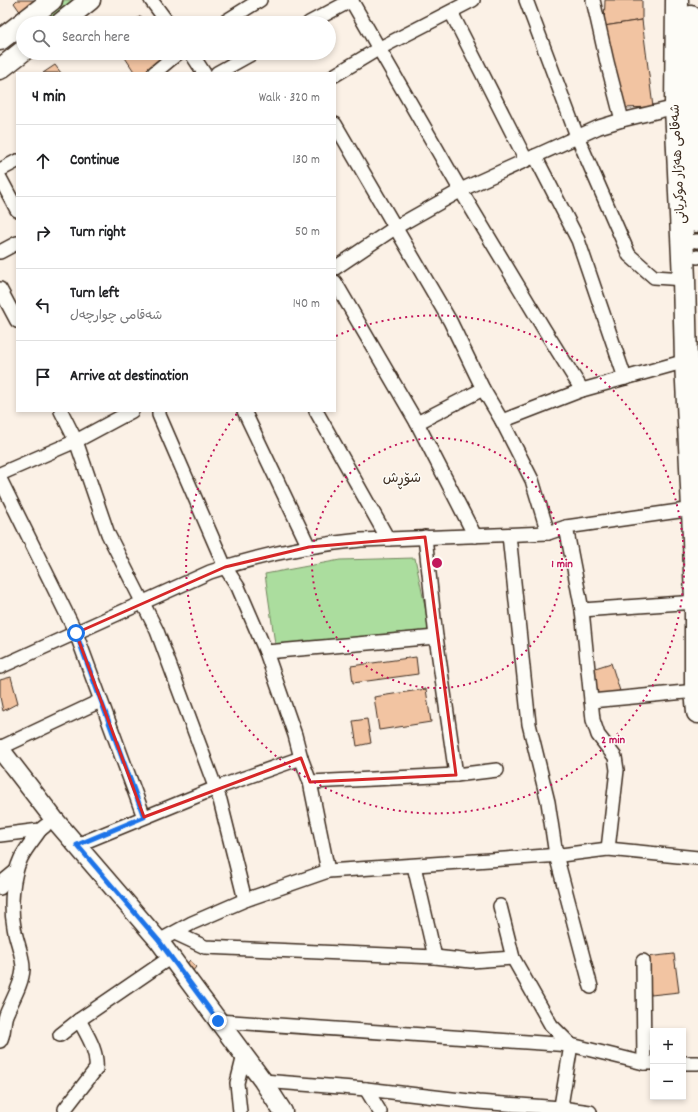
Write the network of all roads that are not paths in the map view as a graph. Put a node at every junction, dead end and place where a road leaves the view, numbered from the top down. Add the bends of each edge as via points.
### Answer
1 (52, 0) edge
2 (90, 0) edge
3 (150, 0) edge
4 (260, 0) edge
5 (351, 0) edge
6 (473, 0) edge
7 (526, 0) edge
8 (593, 0) edge
9 (677, 0) edge
10 (690, 0) edge
11 (451, 12) junction
12 (31, 16) edge
13 (70, 16) edge
14 (163, 16) edge
15 (234, 16) edge
16 (322, 16) edge
17 (16, 28) edge
18 (695, 35) edge
19 (0, 40) edge
20 (378, 49) junction
21 (16, 56) edge
22 (170, 60) edge
23 (196, 60) edge
24 (240, 60) edge
25 (0, 69) edge
26 (155, 72) edge
27 (203, 72) edge
28 (219, 72) edge
29 (336, 74) edge
30 (676, 107) junction
31 (622, 120) junction
32 (336, 126) edge
33 (577, 136) junction
34 (531, 158) junction
35 (16, 162) edge
36 (0, 170) edge
37 (0, 178) edge
38 (461, 191) junction
39 (16, 208) edge
40 (396, 227) junction
41 (16, 244) edge
42 (0, 252) edge
43 (695, 257) edge
44 (336, 267) edge
45 (336, 286) edge
46 (0, 289) edge
47 (16, 319) edge
48 (686, 361) junction
49 (625, 378) junction
50 (483, 389) junction
51 (582, 390) junction
52 (62, 412) edge
53 (130, 412) edge
54 (159, 412) edge
55 (244, 412) edge
56 (317, 412) edge
57 (502, 420) junction
58 (417, 423) junction
59 (76, 441) junction
60 (0, 474) edge
61 (0, 479) edge
62 (693, 510) junction
63 (566, 527) junction
64 (548, 533) junction
65 (510, 535) junction
66 (475, 536) junction
67 (425, 537) junction
68 (388, 539) junction
69 (309, 547) junction
70 (225, 567) junction
71 (142, 602) junction
72 (696, 602) junction
73 (582, 610) junction
74 (76, 633) junction
75 (436, 637) junction
76 (266, 652) junction
77 (0, 667) edge
78 (100, 701) junction
79 (591, 701) junction
80 (697, 701) edge
81 (0, 748) edge
82 (301, 758) junction
83 (497, 770) dead end
84 (456, 775) junction
85 (310, 782) junction
86 (216, 788) junction
87 (144, 817) junction
88 (47, 825) junction
89 (0, 834) edge
90 (77, 845) junction
91 (608, 849) junction
92 (556, 855) junction
93 (698, 858) edge
94 (414, 866) junction
95 (16, 871) junction
96 (328, 871) junction
97 (0, 888) edge
98 (245, 900) junction
99 (500, 906) dead end
100 (175, 933) junction
101 (159, 941) junction
102 (171, 957) junction
103 (435, 957) junction
104 (513, 958) junction
105 (643, 961) dead end
106 (591, 987) dead end
107 (79, 1020) junction
108 (218, 1021) junction
109 (60, 1035) dead end
110 (0, 1041) edge
111 (571, 1045) junction
112 (244, 1055) junction
113 (648, 1063) edge
114 (686, 1063) edge
115 (698, 1063) edge
116 (263, 1081) junction
117 (366, 1089) junction
118 (477, 1107) edge
119 (65, 1109) dead end
120 (560, 1110) edge
121 (240, 1112) edge
122 (283, 1112) edge
123 (380, 1112) edge
124 (590, 1112) edge

1 - 12 main road
2 - 13 main road
3 - 14 street
4 - 15 street
5 - 16 street
5 - 20 street
6 - 11 street
7 - 33 street
8 - 31 street
9 - 30 highway, شەقامی ھەژار موکریانی
10 - 18 highway, شەقامی ھەژار موکریانی
11 - 20 street
11 - 34 street
17 - 19 main road
18 - 43 highway, شەقامی ھەژار موکریانی
20 - 29 street
20 - 38 street
21 - 25 main road
22 - 26 street
23 - 27 street
24 - 28 street
30 - 31 street
30 - 43 highway, شەقامی ھەژار موکریانی
31 - 33 street
32 - 40 street
33 - 34 street
33 - 43 street via 629,255 654,277
34 - 38 street
34 - 49 street via 578,240
35 - 36 street
37 - 39 street
38 - 40 street
38 - 51 street
40 - 44 street
40 - 50 street via 450,321
41 - 42 street
43 - 48 highway, شەقامی ھەژار موکریانی
45 - 58 street
46 - 47 street
48 - 49 street
48 - 62 highway, شەقامی ھەژار موکریانی
49 - 51 street
50 - 57 street
50 - 58 street
51 - 57 street
52 - 59 street
53 - 59 street
54 - 70 street
55 - 69 street
56 - 68 street
57 - 64 street via 532,480
58 - 66 street
59 - 60 street
59 - 71 street via 108,534
61 - 74 street
62 - 63 street
62 - 72 highway, شەقامی ھەژار موکریانی
63 - 64 street
63 - 73 street
64 - 65 street
65 - 66 street
65 - 92 street via 529,724 548,802
66 - 67 street
67 - 68 street
67 - 75 street
68 - 69 street
69 - 70 street
70 - 71 street
70 - 76 street via 238,587
71 - 74 street
71 - 86 street via 157,631
72 - 73 street
72 - 80 highway, شەقامی ھەژار موکریانی
73 - 79 street
74 - 77 street
74 - 78 street
75 - 76 street
75 - 84 street
76 - 82 street
78 - 81 street
78 - 87 street
79 - 80 street
79 - 91 street via 598,735 615,758 617,770
81 - 88 main road
82 - 85 street
82 - 86 street
83 - 84 street
84 - 85 street
85 - 96 street
86 - 87 street
86 - 98 street
87 - 90 street
88 - 89 street
88 - 90 main road
88 - 95 street via 21,857
90 - 101 main road
91 - 92 street
91 - 93 street
92 - 94 street
92 - 106 street
94 - 96 street
94 - 103 street
95 - 97 street
95 - 110 street via 12,912 23,971 6,1016
96 - 98 street
98 - 100 street
99 - 104 street
100 - 101 street
100 - 103 street via 205,947
101 - 102 main road
102 - 107 street
102 - 108 main road
103 - 104 street via 471,961
104 - 111 street via 551,1025
105 - 113 street
107 - 109 street
107 - 119 street via 94,1051 96,1068
108 - 111 street
108 - 112 main road
111 - 113 street
111 - 120 street
112 - 116 main road
112 - 121 street via 237,1083
114 - 115 street
116 - 117 street
116 - 122 main road
117 - 118 street
117 - 123 street
118 - 120 street
120 - 124 street

